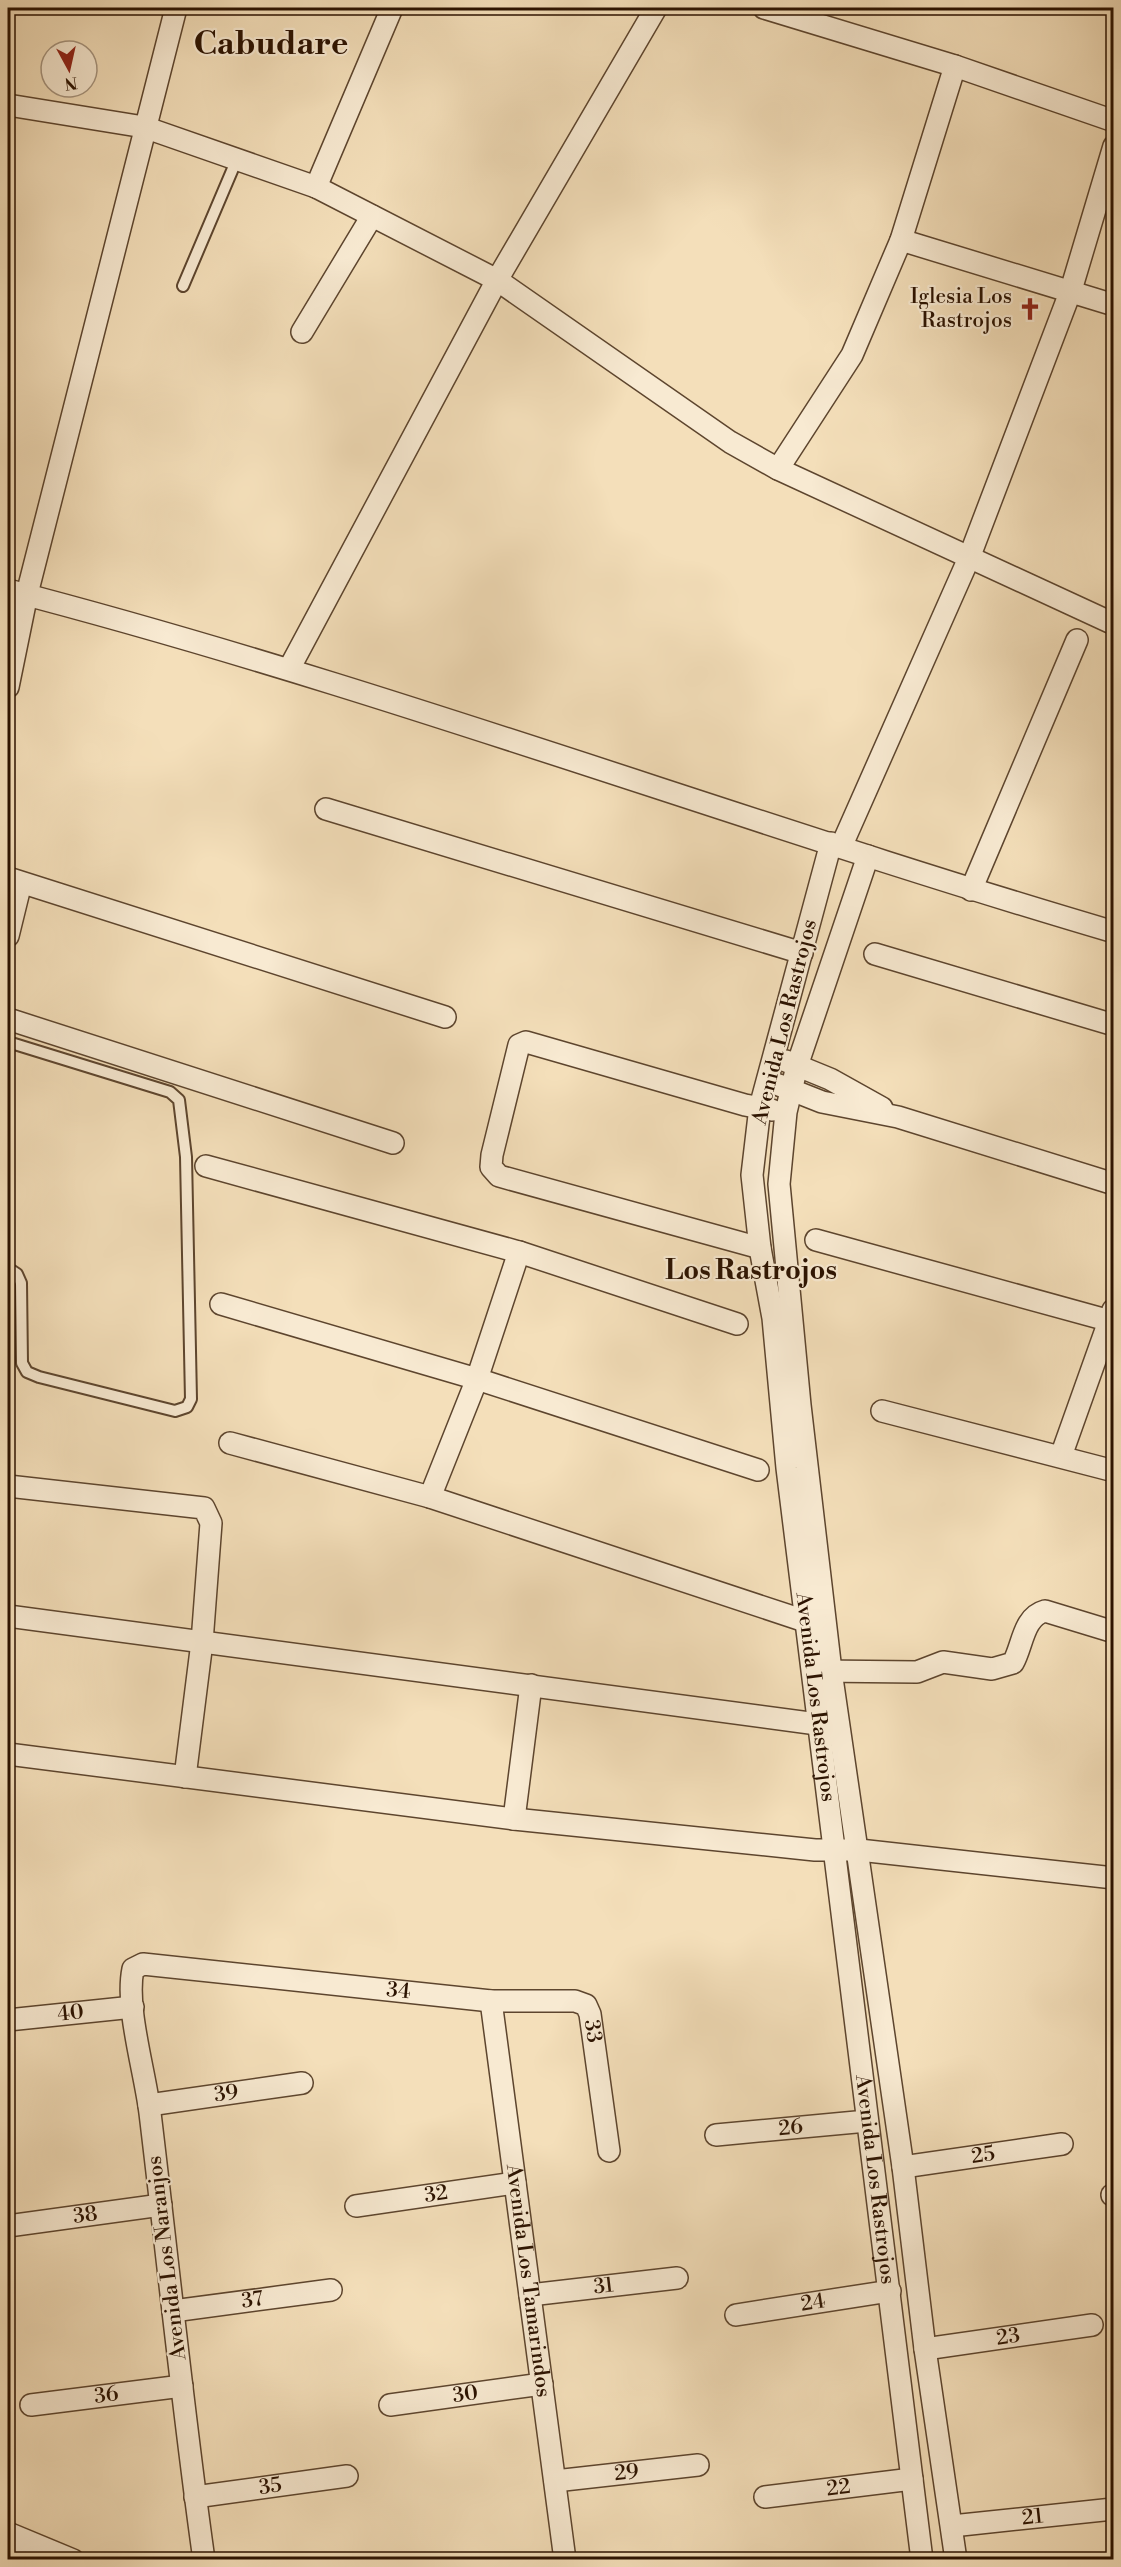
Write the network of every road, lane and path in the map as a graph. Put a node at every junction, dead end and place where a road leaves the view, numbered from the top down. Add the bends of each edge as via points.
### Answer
1 (176, 8) edge
2 (392, 8) edge
3 (656, 8) edge
4 (764, 8) edge
5 (955, 66) junction
6 (8, 105) edge
7 (1113, 120) edge
8 (144, 127) junction
9 (1113, 146) edge
10 (237, 159) junction
11 (316, 187) junction
12 (372, 216) junction
13 (901, 240) junction
14 (497, 280) junction
15 (183, 286) dead end
16 (1071, 290) junction
17 (1113, 305) edge
18 (302, 332) dead end
19 (778, 469) junction
20 (969, 558) junction
21 (17, 592) edge
22 (1113, 624) edge
23 (1077, 640) dead end
24 (289, 669) junction
25 (8, 687) edge
26 (326, 809) dead end
27 (836, 845) junction
28 (868, 856) junction
29 (14, 880) edge
30 (971, 890) junction
31 (1113, 932) edge
32 (8, 936) edge
33 (802, 953) junction
34 (875, 954) dead end
35 (445, 1017) dead end
36 (8, 1019) edge
37 (1113, 1025) edge
38 (8, 1042) edge
39 (773, 1057) junction
40 (797, 1066) junction
41 (767, 1081) junction
42 (792, 1089) junction
43 (760, 1107) junction
44 (786, 1112) junction
45 (898, 1117) junction
46 (393, 1143) dead end
47 (206, 1166) dead end
48 (1113, 1184) edge
49 (816, 1240) dead end
50 (760, 1248) junction
51 (519, 1252) junction
52 (8, 1268) edge
53 (221, 1304) dead end
54 (1112, 1318) edge
55 (737, 1324) dead end
56 (477, 1379) junction
57 (882, 1411) dead end
58 (230, 1443) dead end
59 (1062, 1456) junction
60 (758, 1470) dead end
61 (1113, 1471) edge
62 (8, 1486) edge
63 (430, 1497) junction
64 (8, 1616) edge
65 (815, 1621) junction
66 (1113, 1632) edge
67 (202, 1642) junction
68 (821, 1671) junction
69 (531, 1685) junction
70 (829, 1726) junction
71 (8, 1754) edge
72 (185, 1777) junction
73 (514, 1819) junction
74 (834, 1849) junction
75 (859, 1850) junction
76 (1113, 1878) edge
77 (143, 1964) joint
78 (491, 2001) junction
79 (133, 2007) junction
80 (8, 2020) edge
81 (302, 2083) dead end
82 (149, 2105) junction
83 (867, 2121) junction
84 (716, 2135) dead end
85 (1062, 2144) dead end
86 (609, 2151) dead end
87 (903, 2167) junction
88 (515, 2183) junction
89 (161, 2205) junction
90 (356, 2206) dead end
91 (8, 2226) edge
92 (677, 2278) dead end
93 (331, 2290) dead end
94 (890, 2291) junction
95 (530, 2295) junction
96 (173, 2311) junction
97 (736, 2315) dead end
98 (1092, 2325) dead end
99 (925, 2349) junction
100 (542, 2384) junction
101 (182, 2386) junction
102 (31, 2405) dead end
103 (390, 2405) dead end
104 (698, 2465) dead end
105 (347, 2476) dead end
106 (912, 2479) junction
107 (555, 2481) junction
108 (195, 2497) junction
109 (765, 2497) dead end
110 (1113, 2509) edge
111 (952, 2526) junction
112 (8, 2533) edge
113 (27, 2554) edge
114 (8, 2555) edge
115 (73, 2559) edge
116 (204, 2559) edge
117 (565, 2559) edge
118 (922, 2559) edge
119 (956, 2559) edge

1 - 8 street
2 - 11 street
3 - 14 street
4 - 5 street
5 - 7 street
5 - 13 street
6 - 8 street
8 - 10 street
8 - 21 street
9 - 16 street, Avenida Los Rastrojos
10 - 11 street
10 - 15 lane
11 - 12 street
12 - 14 street
12 - 18 street
13 - 16 street
13 - 19 street via 852,355
14 - 19 street via 730,442
14 - 24 street
16 - 17 street
16 - 20 street, Avenida Los Rastrojos
19 - 20 street
20 - 22 street
20 - 27 street, Avenida Los Rastrojos
21 - 24 street
21 - 25 street
23 - 30 street
24 - 27 street
26 - 33 street
27 - 28 street
27 - 33 street, Avenida Los Rastrojos
28 - 30 street
28 - 40 street, Avenida Los Rastrojos
29 - 32 street
29 - 35 street
30 - 31 street
33 - 39 street, Avenida Los Rastrojos
34 - 37 street
36 - 46 street
38 - 52 lane via 170,1092 179,1100 186,1157 191,1399 187,1407 175,1412 27,1372 22,1363 21,1282
39 - 40 street
39 - 41 street, Avenida Los Rastrojos
40 - 42 street, Avenida Los Rastrojos
40 - 45 street via 852,1090
41 - 42 street
41 - 43 street, Avenida Los Rastrojos
42 - 44 street, Avenida Los Rastrojos
42 - 45 street via 822,1102
43 - 44 street
43 - 50 street, Avenida Los Rastrojos via 752,1175
43 - 50 street via 526,1042 519,1045 491,1167 500,1176
44 - 65 street, Avenida Los Rastrojos via 779,1184
45 - 48 street
47 - 51 street
49 - 54 street
50 - 65 street, Avenida Los Rastrojos
51 - 55 street
51 - 56 street
53 - 56 street
54 - 59 street
56 - 60 street
56 - 63 street
57 - 59 street
58 - 63 street
59 - 61 street
62 - 67 street via 204,1508 211,1523
63 - 65 street
64 - 67 street
65 - 68 street, Avenida Los Rastrojos
66 - 68 street via 1045,1611 1035,1614 1029,1622 1013,1663 1003,1667 943,1662 917,1672
67 - 69 street
67 - 72 street
68 - 70 street, Avenida Los Rastrojos
69 - 70 street
69 - 73 street
70 - 74 street, Avenida Los Rastrojos
70 - 75 street, Avenida Los Rastrojos
71 - 72 street
72 - 73 street
73 - 74 street
74 - 75 street
74 - 83 street, Avenida Los Rastrojos
75 - 76 street
75 - 87 street, Avenida Los Rastrojos
77 - 78 street, 34
77 - 79 street, Avenida Los Naranjos via 133,1969
78 - 86 street, 33 via 575,2001 586,2005
78 - 88 street, Avenida Los Tamarindos
79 - 80 street, 40
79 - 82 street, Avenida Los Naranjos
81 - 82 street, 39
82 - 89 street, Avenida Los Naranjos
83 - 84 street, 26
83 - 94 street, Avenida Los Rastrojos
85 - 87 street, 25
87 - 99 street, Avenida Los Rastrojos
88 - 90 street, 32
88 - 95 street, Avenida Los Tamarindos
89 - 91 street, 38
89 - 96 street, Avenida Los Naranjos
92 - 95 street, 31
93 - 96 street, 37
94 - 97 street, 24
94 - 106 street, Avenida Los Rastrojos
95 - 100 street, Avenida Los Tamarindos
96 - 101 street, Avenida Los Naranjos
98 - 99 street, 23
99 - 111 street, Avenida Los Rastrojos
100 - 103 street, 30
100 - 107 street, Avenida Los Tamarindos
101 - 102 street, 36
101 - 108 street, Avenida Los Naranjos
104 - 107 street, 29
105 - 108 street, 35
106 - 109 street, 22
106 - 118 street, Avenida Los Rastrojos
107 - 117 street, Avenida Los Tamarindos
108 - 116 street, Avenida Los Naranjos
110 - 111 street, 21
111 - 119 street, Avenida Los Rastrojos
112 - 113 street
113 - 114 street
113 - 115 street

